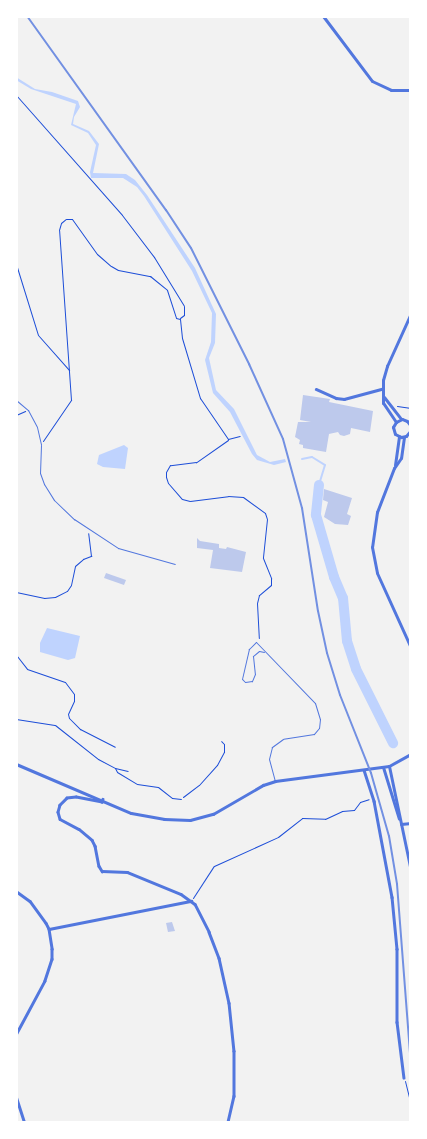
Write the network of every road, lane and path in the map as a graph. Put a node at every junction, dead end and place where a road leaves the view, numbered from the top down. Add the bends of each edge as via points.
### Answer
1 (323, 16) edge
2 (411, 90) edge
3 (16, 95) edge
4 (16, 264) edge
5 (411, 313) edge
6 (180, 319) junction
7 (70, 370) junction
8 (316, 389) dead end
9 (382, 389) junction
10 (384, 396) junction
11 (16, 400) edge
12 (393, 408) dead end
13 (411, 408) edge
14 (28, 410) junction
15 (16, 415) edge
16 (402, 419) junction
17 (396, 422) junction
18 (411, 426) edge
19 (411, 430) edge
20 (240, 436) dead end
21 (399, 436) junction
22 (404, 437) junction
23 (228, 439) junction
24 (41, 445) junction
25 (394, 468) junction
26 (88, 530) junction
27 (175, 564) dead end
28 (16, 592) edge
29 (259, 638) dead end
30 (411, 648) edge
31 (264, 652) junction
32 (17, 656) edge
33 (16, 719) edge
34 (220, 741) dead end
35 (114, 747) dead end
36 (411, 754) edge
37 (16, 764) edge
38 (389, 766) junction
39 (382, 767) junction
40 (115, 768) junction
41 (364, 770) junction
42 (128, 771) dead end
43 (275, 781) junction
44 (183, 797) dead end
45 (373, 798) junction
46 (103, 799) junction
47 (181, 800) dead end
48 (411, 823) edge
49 (401, 824) junction
50 (411, 871) edge
51 (16, 891) edge
52 (192, 901) junction
53 (49, 929) junction
54 (16, 1035) edge
55 (404, 1078) joint
56 (16, 1096) edge
57 (411, 1105) edge
58 (25, 1123) edge
59 (228, 1123) edge

1 - 2 street via 372,81 391,90
3 - 6 path via 154,256 184,306 184,315
4 - 7 path via 38,335
5 - 9 street via 387,366
6 - 7 path via 176,318 160,282 150,276 111,266 97,254 77,224 66,219 59,230
6 - 23 path via 182,338 200,398
7 - 24 path via 71,400
8 - 9 street via 344,399
9 - 10 street
10 - 16 street
10 - 17 street via 383,403
11 - 14 lane
12 - 13 path
14 - 15 path
14 - 24 lane
16 - 17 street
16 - 18 street
17 - 21 street via 393,430
19 - 22 street
20 - 23 path
21 - 22 street
21 - 25 street
22 - 25 street via 401,458
23 - 29 path via 196,462 170,464 166,477 182,499 243,497 265,513 263,558 271,585 259,595 257,603
24 - 26 lane via 39,465 44,484 54,500
25 - 30 street via 374,521 374,559
26 - 27 lane via 118,548
26 - 28 path via 91,556 75,566 67,592 44,598
31 - 31 lane via 256,642 248,648 242,673 245,682 254,678 253,656
31 - 43 lane via 315,703 320,719 314,734 283,739 272,747 269,759
32 - 35 path via 26,669 65,682 74,694 69,718 80,729
33 - 40 path via 55,725 98,759
34 - 44 path via 224,744 224,752 217,765
36 - 38 street
37 - 46 street
38 - 39 street
38 - 49 street
39 - 41 street
39 - 49 street
40 - 42 path
40 - 47 path via 137,784 158,787 172,798
41 - 43 street
41 - 45 street
43 - 46 street via 213,814 190,820 131,813
45 - 52 path via 360,802 354,810 342,811 325,819 302,818 278,837 214,866
45 - 55 street via 392,897 397,950 397,1022
46 - 52 street via 102,802 67,798 58,812 60,819 92,840 102,871 127,872
48 - 49 street
49 - 50 street
51 - 53 street via 30,901
52 - 53 street
52 - 59 street via 219,958 229,1003 235,1078
53 - 54 street via 52,959 49,970
55 - 57 path
56 - 58 street

